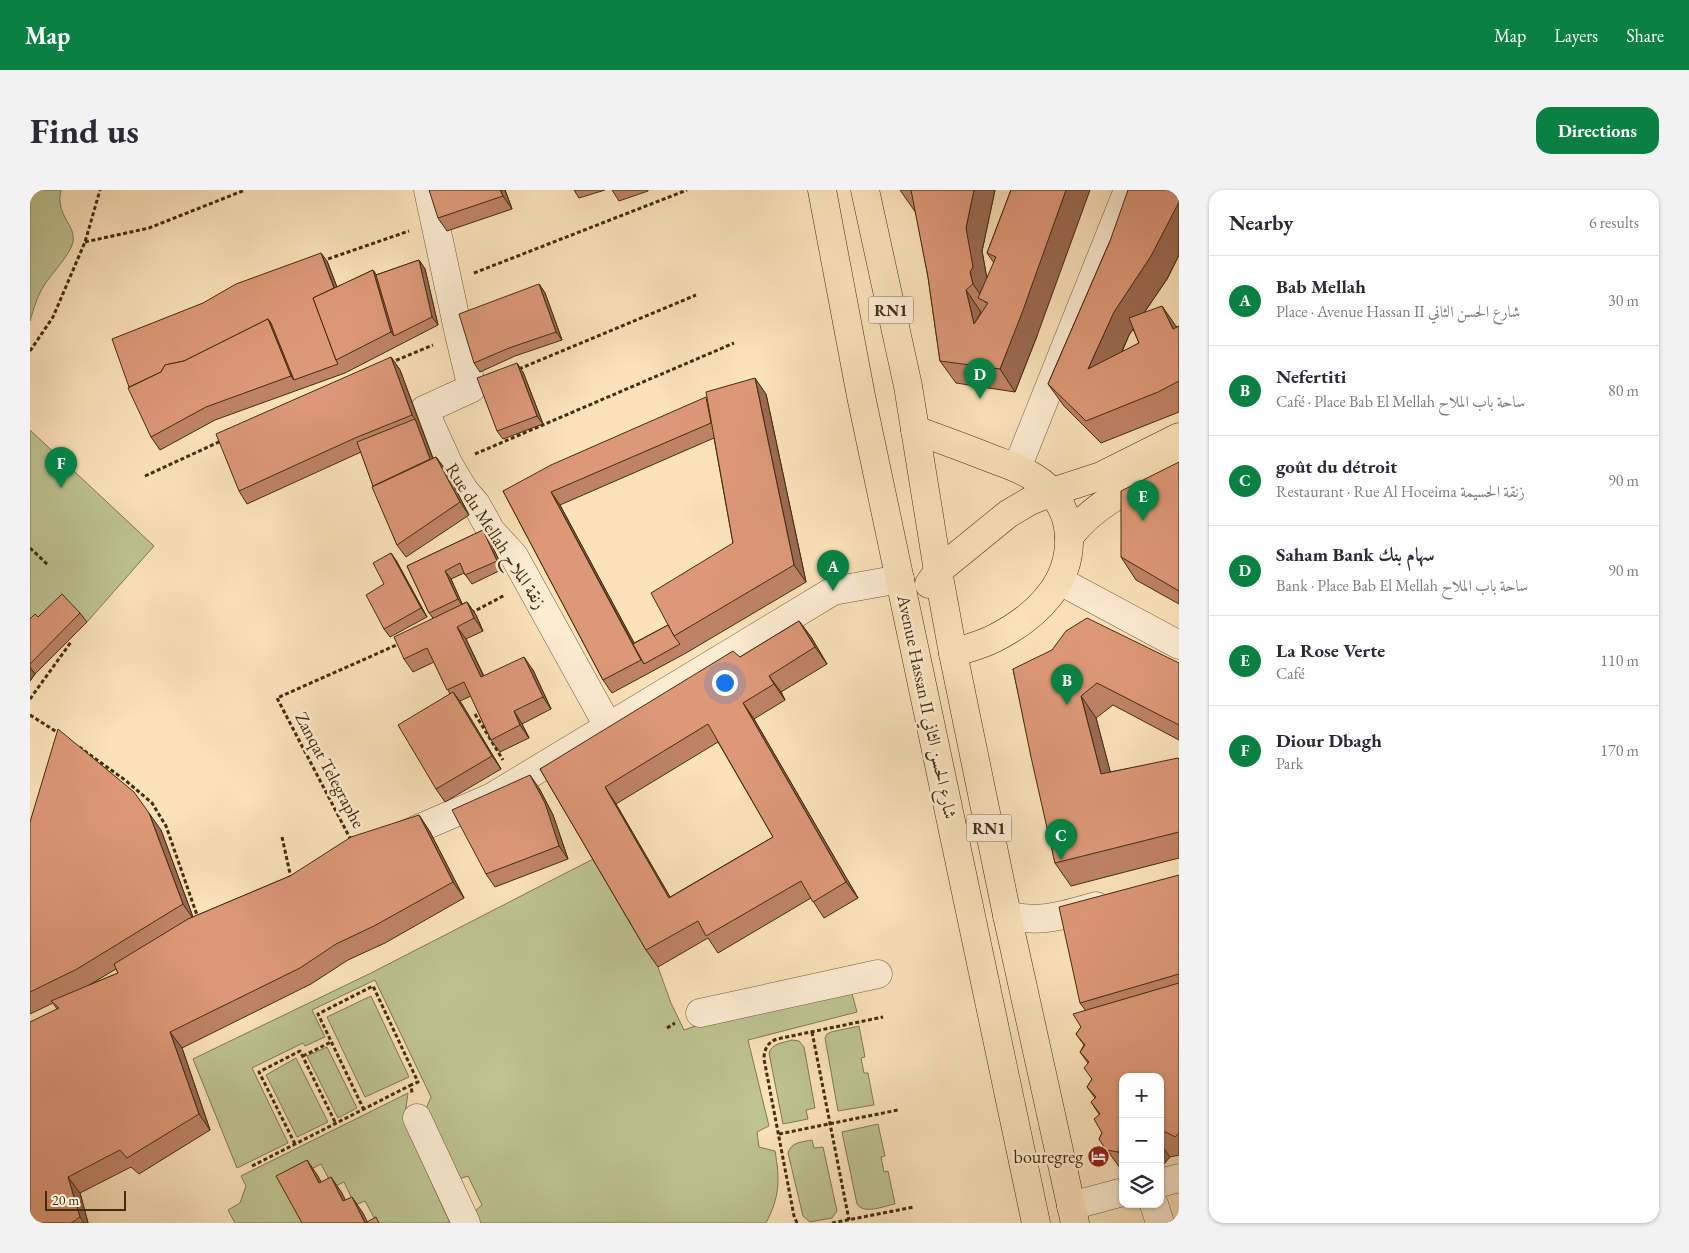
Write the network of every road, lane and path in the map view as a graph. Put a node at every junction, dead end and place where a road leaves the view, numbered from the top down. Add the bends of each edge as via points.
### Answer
1 (100, 190) edge
2 (245, 190) edge
3 (428, 190) edge
4 (687, 190) edge
5 (822, 190) edge
6 (865, 190) edge
7 (1128, 190) edge
8 (435, 222) junction
9 (85, 242) junction
10 (317, 263) edge
11 (448, 283) junction
12 (696, 295) dead end
13 (459, 334) junction
14 (734, 344) dead end
15 (30, 351) edge
16 (389, 363) edge
17 (517, 370) edge
18 (915, 430) junction
19 (1179, 437) edge
20 (226, 438) edge
21 (449, 465) junction
22 (1179, 465) edge
23 (1017, 468) junction
24 (145, 476) dead end
25 (1052, 492) junction
26 (1069, 537) junction
27 (30, 548) edge
28 (48, 565) dead end
29 (938, 571) junction
30 (900, 579) junction
31 (1060, 581) junction
32 (530, 582) junction
33 (466, 615) edge
34 (72, 642) dead end
35 (403, 642) edge
36 (1179, 645) edge
37 (953, 653) junction
38 (30, 699) edge
39 (475, 714) edge
40 (30, 715) edge
41 (608, 726) junction
42 (65, 737) edge
43 (73, 742) edge
44 (516, 782) junction
45 (282, 837) dead end
46 (958, 853) junction
47 (358, 854) joint
48 (292, 885) edge
49 (1122, 898) edge
50 (1007, 915) junction
51 (199, 919) edge
52 (878, 974) dead end
53 (700, 1013) dead end
54 (883, 1017) dead end
55 (812, 1032) junction
56 (331, 1042) junction
57 (303, 1056) junction
58 (411, 1085) junction
59 (364, 1110) junction
60 (898, 1110) dead end
61 (417, 1118) joint
62 (336, 1124) junction
63 (830, 1124) junction
64 (779, 1134) junction
65 (295, 1144) junction
66 (252, 1166) dead end
67 (1179, 1178) edge
68 (1164, 1181) edge
69 (1119, 1194) edge
70 (914, 1207) dead end
71 (1155, 1208) edge
72 (1073, 1214) edge
73 (849, 1220) junction
74 (466, 1223) edge
75 (798, 1223) edge
76 (832, 1223) edge
77 (1036, 1223) edge
78 (1160, 1223) edge

1 - 9 path
2 - 9 path via 149,228
3 - 8 street, Rue du Mellah زنقة الملاح
4 - 11 path
5 - 30 main road, Avenue Hassan II شارع الحسن الثاني / RN1
6 - 18 main road, Avenue Hassan II شارع الحسن الثاني / RN1
7 - 23 street
8 - 10 path
8 - 11 street, Rue du Mellah زنقة الملاح
9 - 15 path via 53,317
11 - 13 street, Rue du Mellah زنقة الملاح
12 - 17 path
13 - 16 path
13 - 21 street, Rue du Mellah زنقة الملاح via 472,388 424,410
14 - 21 path
18 - 23 main road
18 - 29 main road, Avenue Hassan II شارع الحسن الثاني / RN1
19 - 25 main road via 1101,476
20 - 24 path
21 - 32 street, Rue du Mellah زنقة الملاح via 491,531 514,556
22 - 26 main road via 1110,499 1080,522
23 - 25 main road
25 - 26 main road via 1067,521
25 - 29 main road via 1008,514
26 - 31 main road via 1069,556
27 - 28 path
29 - 37 main road, Avenue Hassan II شارع الحسن الثاني / RN1
29 - 46 main road via 928,585 926,603 964,812 965,833
30 - 41 street via 833,591
30 - 46 main road, Avenue Hassan II شارع الحسن الثاني / RN1
31 - 36 street
31 - 37 main road via 1030,616 1011,629 991,640
32 - 33 path
32 - 41 street, Rue du Mellah زنقة الملاح
34 - 38 path
35 - 47 path, Zanqat Telegraphe via 277,698
37 - 50 main road, Avenue Hassan II شارع الحسن الثاني / RN1
39 - 44 path
40 - 42 path
41 - 44 street
43 - 51 path via 126,780 152,804 166,826
44 - 47 street via 492,796
45 - 48 path
46 - 77 main road, Avenue Hassan II شارع الحسن الثاني / RN1
49 - 50 street via 1047,919
50 - 72 main road, Avenue Hassan II شارع الحسن الثاني / RN1
52 - 53 street
54 - 55 path
55 - 63 path
55 - 64 path via 777,1039 765,1048 764,1059
56 - 57 path
56 - 58 path via 318,1014 374,986 418,1082
56 - 59 path
57 - 62 path
57 - 65 path via 300,1051 260,1072
58 - 59 path
58 - 61 path via 412,1106
59 - 62 path
60 - 63 path
61 - 74 street
62 - 65 path
63 - 64 path
63 - 73 path
64 - 75 path
65 - 66 path
67 - 68 street
69 - 72 street
70 - 73 path
71 - 78 street
73 - 76 path

